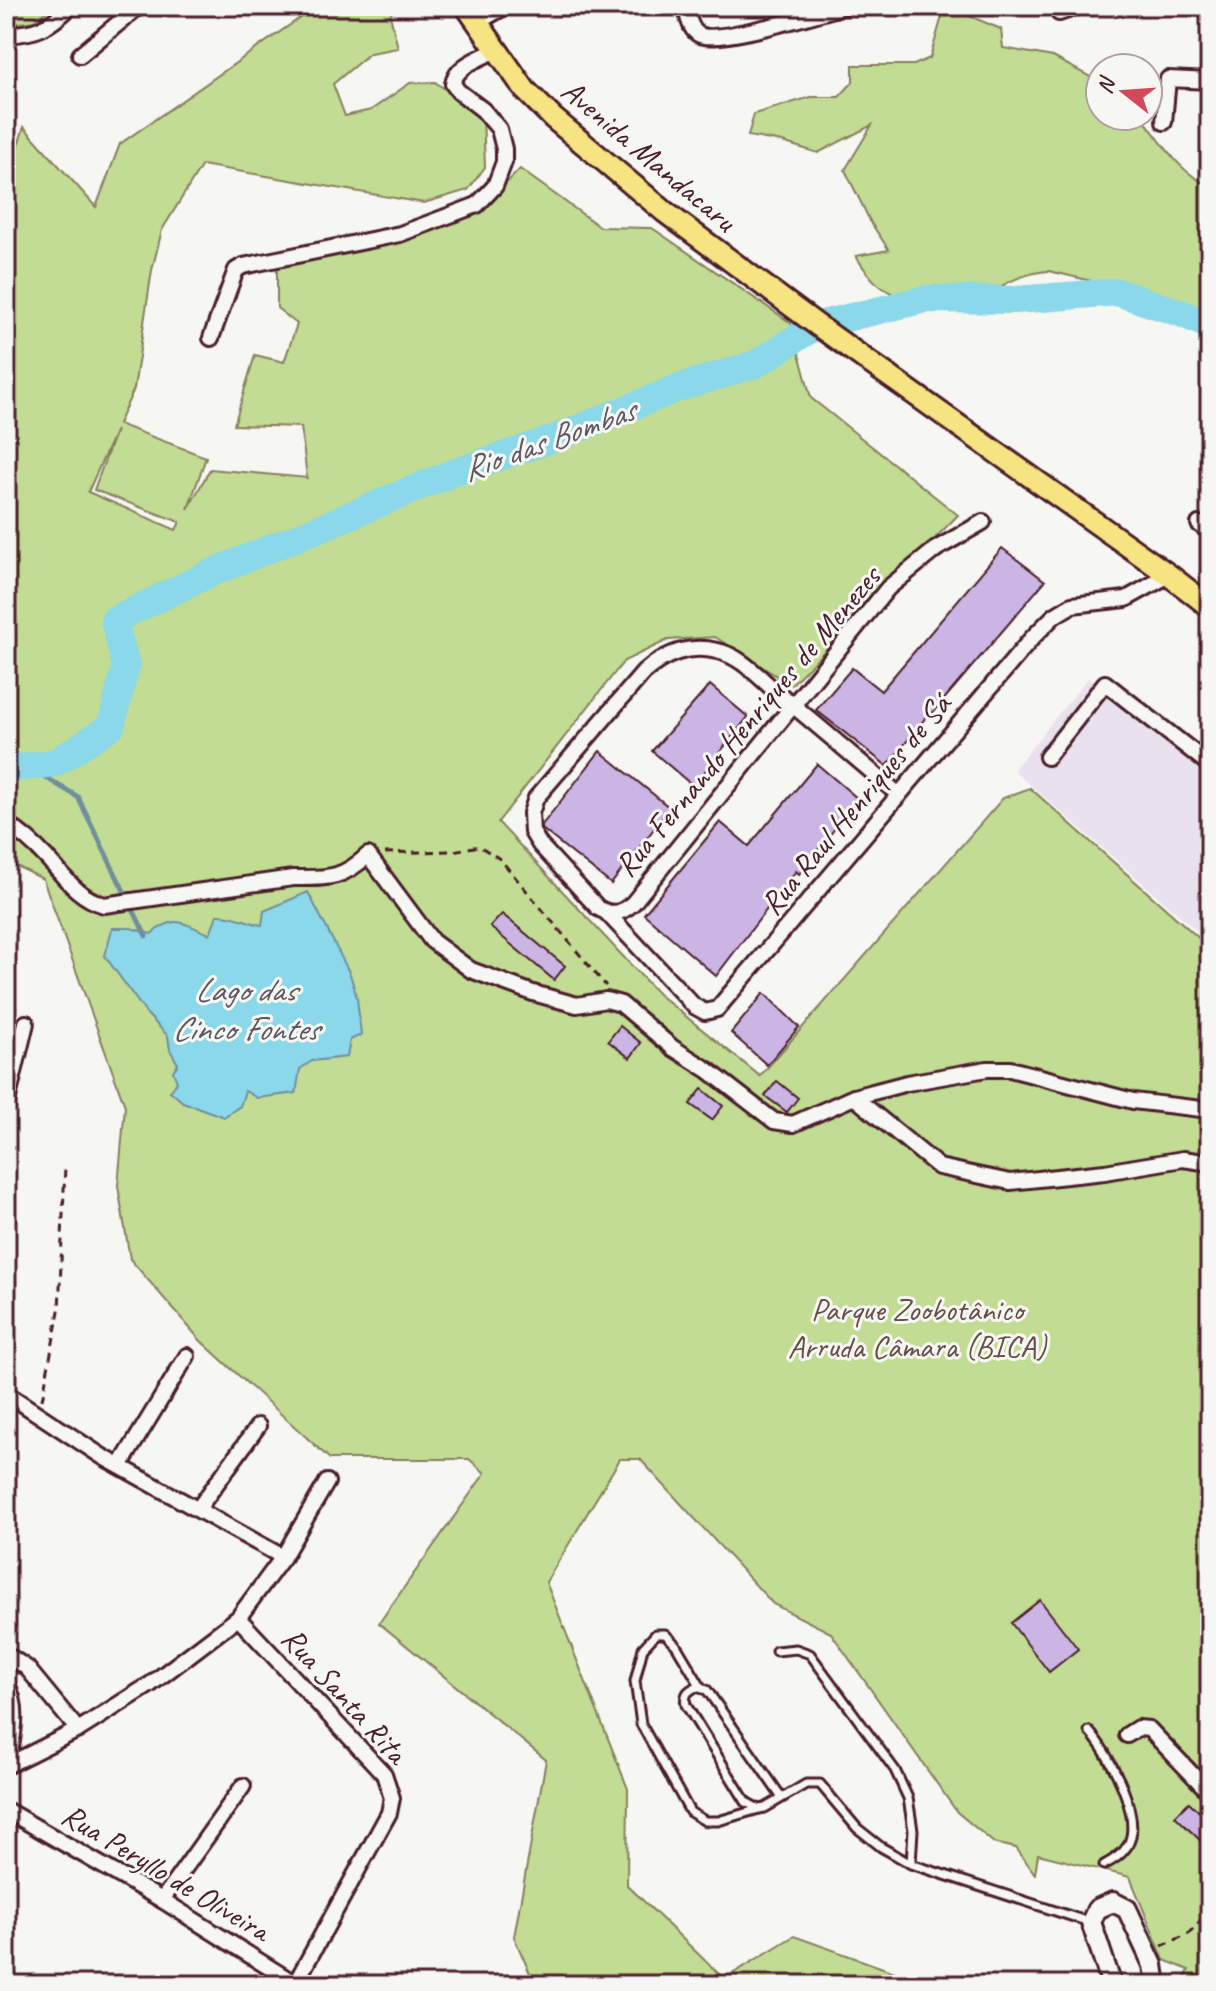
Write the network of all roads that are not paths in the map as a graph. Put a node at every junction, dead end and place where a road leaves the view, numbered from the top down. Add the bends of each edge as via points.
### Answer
1 (71, 6) edge
2 (506, 6) edge
3 (685, 6) edge
4 (845, 6) edge
5 (1080, 6) edge
6 (131, 8) edge
7 (1059, 13) dead end
8 (471, 14) edge
9 (6, 35) edge
10 (496, 50) junction
11 (80, 55) dead end
12 (1210, 81) edge
13 (1164, 122) dead end
14 (211, 338) dead end
15 (983, 522) dead end
16 (1169, 575) junction
17 (1210, 607) edge
18 (793, 705) junction
19 (1047, 757) dead end
20 (1210, 765) edge
21 (899, 795) junction
22 (6, 823) edge
23 (607, 913) junction
24 (26, 1023) dead end
25 (854, 1097) junction
26 (6, 1106) edge
27 (1210, 1110) edge
28 (1210, 1163) edge
29 (187, 1356) dead end
30 (6, 1393) edge
31 (258, 1426) dead end
32 (120, 1466) junction
33 (327, 1482) dead end
34 (198, 1509) junction
35 (283, 1557) junction
36 (238, 1618) junction
37 (776, 1651) dead end
38 (6, 1654) edge
39 (6, 1683) edge
40 (701, 1687) junction
41 (78, 1730) junction
42 (1089, 1731) dead end
43 (1127, 1735) dead end
44 (7, 1765) edge
45 (243, 1786) dead end
46 (1210, 1793) edge
47 (782, 1798) junction
48 (759, 1809) junction
49 (6, 1810) edge
50 (911, 1864) junction
51 (1104, 1865) dead end
52 (162, 1900) junction
53 (1091, 1922) junction
54 (296, 1984) edge
55 (1112, 1985) edge
56 (1156, 1985) edge

1 - 9 street via 42,30
2 - 8 street
3 - 4 street via 691,25 709,37
5 - 7 street
6 - 11 street
8 - 10 main road, Avenida Mandacaru
10 - 14 street via 460,69 453,84 499,129 504,149 495,186 477,205 400,234 243,266 236,270
10 - 16 main road, Avenida Mandacaru via 553,118 665,212
12 - 13 street via 1168,79
15 - 18 street, Rua Fernando Henriques de Menezes via 936,549 888,588
16 - 17 main road, Avenida Mandacaru
16 - 21 street, Rua Raul Henriques de Sá via 1126,599 1072,605 1054,616
18 - 21 street
18 - 23 street, Rua Fernando Henriques de Menezes via 633,903 616,914
18 - 23 street via 720,651 682,650 661,657 644,672 536,798 531,813 532,832 540,845
19 - 20 street via 1105,683
21 - 23 street, Rua Raul Henriques de Sá via 717,1009 705,1012 694,1006
22 - 25 street via 76,891 104,905 293,878 324,880 355,867 368,855 432,941 471,970 577,1005 606,1000 621,1004 774,1121 793,1124
24 - 26 street
25 - 27 street via 907,1083 1010,1069 1133,1101
25 - 28 street via 939,1167 1010,1182 1183,1159
29 - 32 street
30 - 32 street
31 - 34 street
32 - 34 street
33 - 35 street
34 - 35 street
35 - 36 street
36 - 41 street via 151,1684
36 - 54 street, Rua Santa Rita via 384,1774 392,1798 389,1813
37 - 50 lane via 810,1654 895,1770 908,1798
38 - 41 street via 27,1668
39 - 44 street via 15,1721
40 - 47 lane
40 - 48 lane via 689,1690 686,1705 746,1802
40 - 48 lane via 676,1645 665,1634 656,1634 643,1648 635,1681 641,1724 690,1812 718,1821
41 - 44 street
42 - 51 lane via 1125,1795 1132,1829 1119,1857
43 - 46 street via 1149,1729
45 - 52 street
47 - 48 lane
47 - 50 lane via 806,1784 820,1784 857,1828
49 - 52 street, Rua Peryllo de Oliveira
50 - 53 lane
52 - 54 street, Rua Peryllo de Oliveira
53 - 55 street
53 - 56 street via 1107,1903 1123,1905 1148,1953

